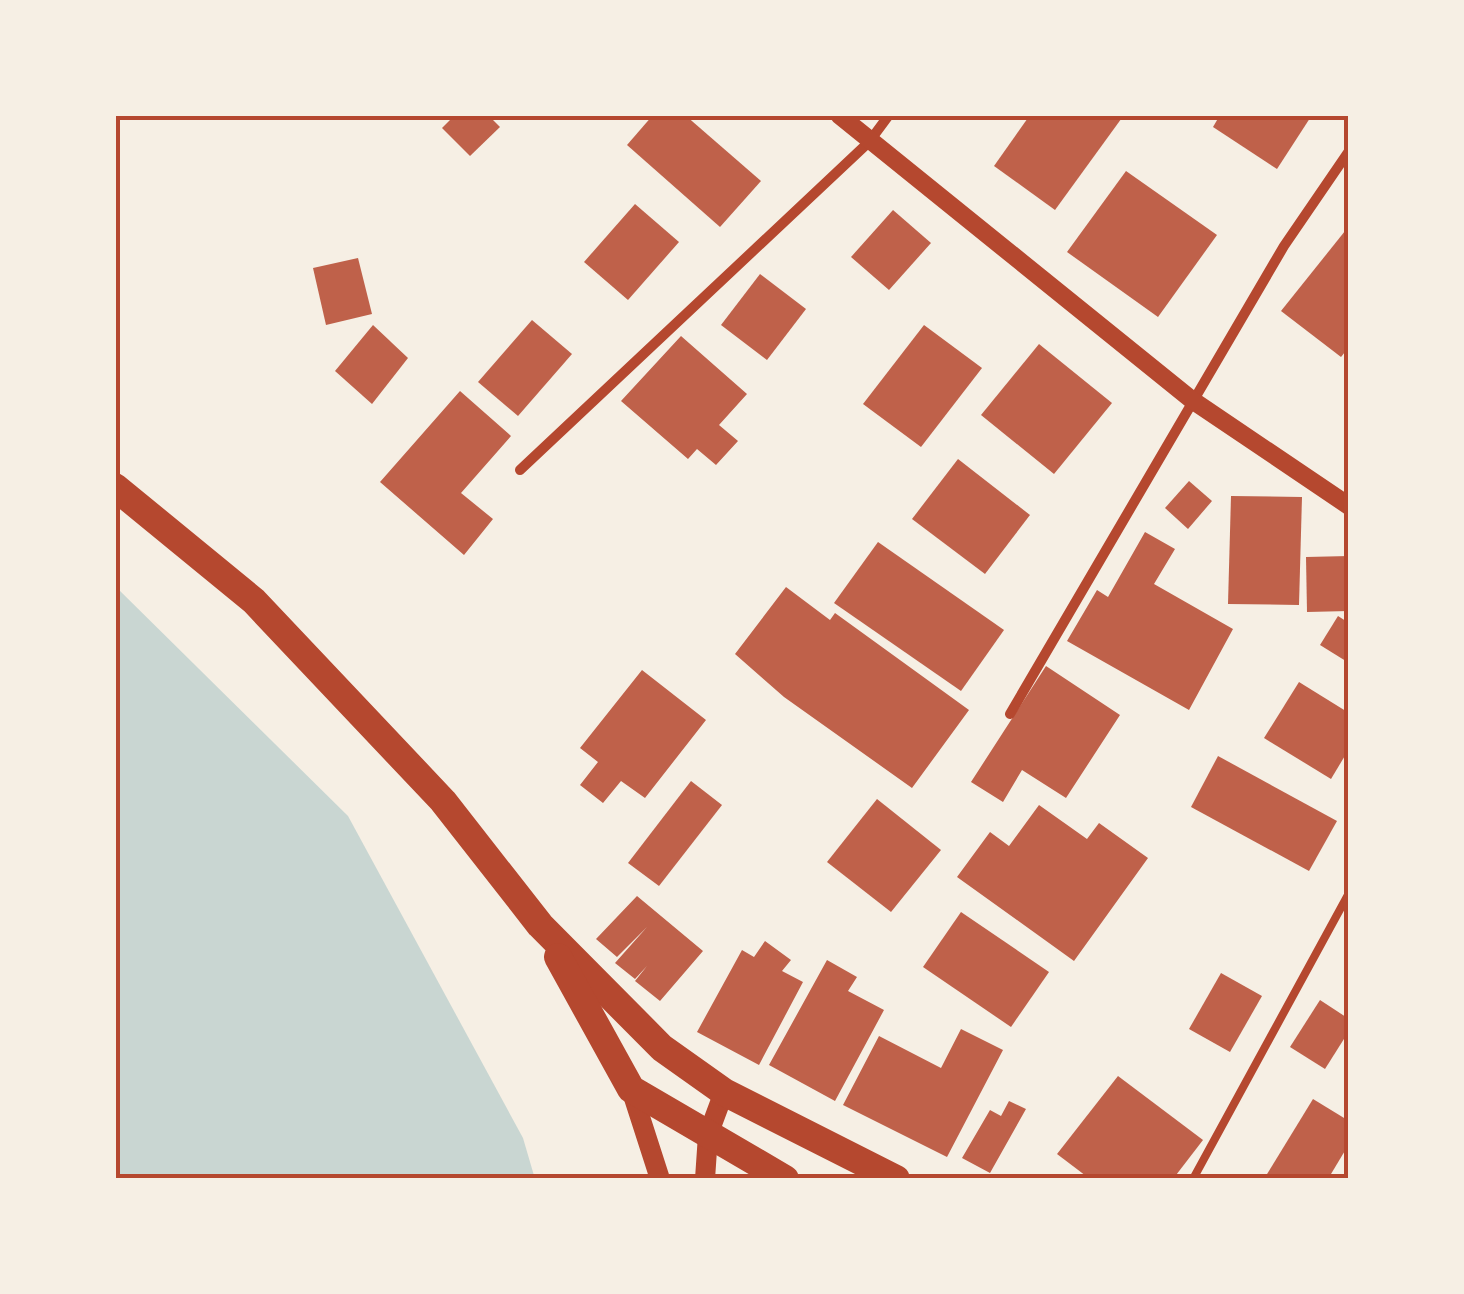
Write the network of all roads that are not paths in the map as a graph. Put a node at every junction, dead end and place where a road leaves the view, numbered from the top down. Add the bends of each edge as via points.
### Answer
1 (839, 115) edge
2 (888, 115) edge
3 (870, 142) junction
4 (1349, 151) edge
5 (1192, 400) junction
6 (520, 470) dead end
7 (115, 487) edge
8 (1349, 506) edge
9 (1010, 714) dead end
10 (1349, 892) edge
11 (540, 925) junction
12 (631, 1089) junction
13 (724, 1092) junction
14 (708, 1135) junction
15 (769, 1176) edge
16 (660, 1179) edge
17 (706, 1179) edge
18 (896, 1179) edge
19 (1193, 1179) edge

1 - 3 street
2 - 3 street
3 - 5 street
3 - 6 street
4 - 5 street
5 - 8 street
5 - 9 street
7 - 11 highway via 254,601 443,801
10 - 19 lane
11 - 12 highway
11 - 13 highway via 662,1048
12 - 14 highway
12 - 16 main road
13 - 14 main road
13 - 18 highway
14 - 15 highway
14 - 17 main road

